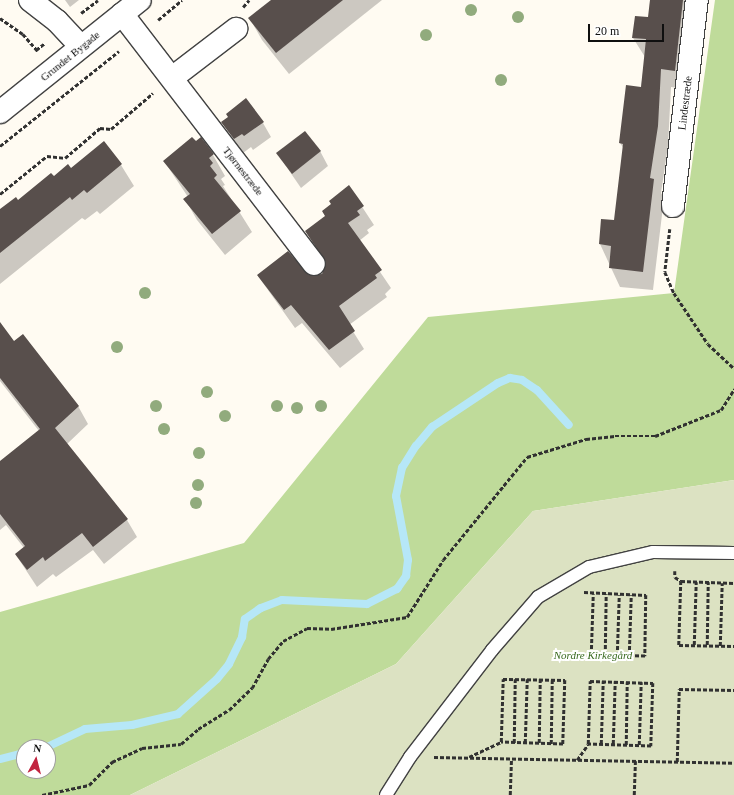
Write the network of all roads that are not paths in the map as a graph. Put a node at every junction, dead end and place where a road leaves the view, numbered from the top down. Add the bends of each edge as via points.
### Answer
1 (30, 0) edge
2 (140, 0) edge
3 (697, 0) edge
4 (122, 14) junction
5 (236, 29) dead end
6 (81, 47) junction
7 (172, 78) junction
8 (0, 112) edge
9 (673, 206) road end
10 (314, 264) dead end
11 (734, 553) edge
12 (386, 795) edge

1 - 6 street via 57,21
2 - 4 street, Grundet Bygade
3 - 9 street, Lindestræde
4 - 6 street, Grundet Bygade
4 - 7 street, Tjørnestræde
5 - 7 street
6 - 8 street, Grundet Bygade
7 - 10 street, Tjørnestræde
11 - 12 lane via 653,552 589,567 538,598 492,650 410,757

